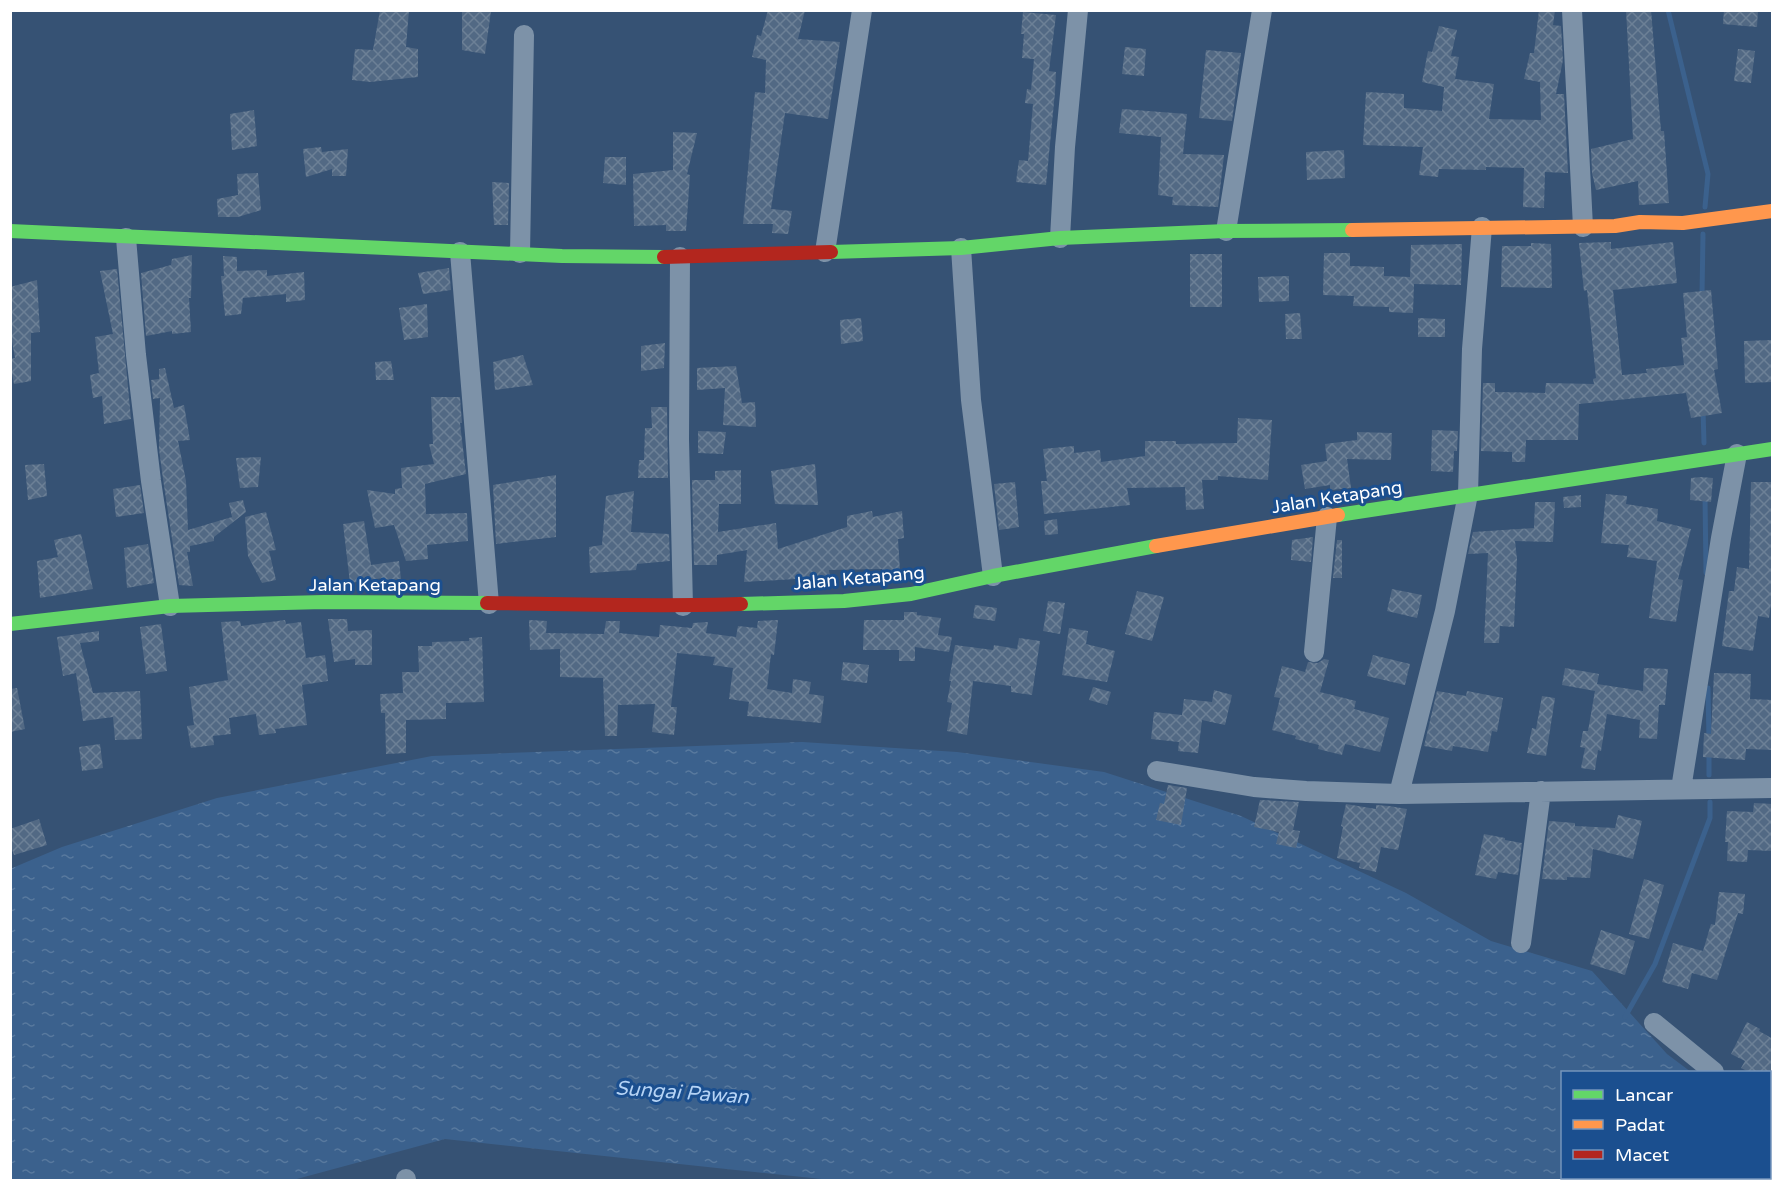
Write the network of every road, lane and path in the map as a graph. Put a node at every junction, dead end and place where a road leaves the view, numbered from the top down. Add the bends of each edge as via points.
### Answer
1 (862, 10) edge
2 (1078, 10) edge
3 (1262, 10) edge
4 (1572, 10) edge
5 (524, 35) dead end
6 (1773, 211) edge
7 (1583, 226) junction
8 (1482, 227) junction
9 (10, 231) edge
10 (1226, 231) junction
11 (126, 238) junction
12 (1060, 238) junction
13 (961, 248) junction
14 (460, 252) junction
15 (825, 252) junction
16 (520, 253) junction
17 (680, 257) junction
18 (1773, 449) edge
19 (1737, 454) junction
20 (1468, 494) junction
21 (1327, 517) junction
22 (993, 576) junction
23 (489, 604) junction
24 (170, 606) junction
25 (683, 606) junction
26 (10, 624) edge
27 (1314, 652) dead end
28 (1157, 771) dead end
29 (1773, 788) edge
30 (1681, 789) junction
31 (1541, 791) junction
32 (1399, 794) junction
33 (1521, 943) dead end
34 (1654, 1023) dead end
35 (1713, 1071) edge

1 - 15 street
2 - 12 street
3 - 10 street
4 - 7 street
5 - 16 street
6 - 7 main road via 1683,223
7 - 8 main road
8 - 10 main road
8 - 20 street via 1472,349
9 - 11 main road
10 - 12 main road
11 - 14 main road
11 - 24 street via 151,482
12 - 13 main road
13 - 15 main road
13 - 22 street via 971,400
14 - 16 main road
14 - 23 street
15 - 17 main road
16 - 17 main road
17 - 25 street
18 - 19 main road, Jalan Ketapang
19 - 20 main road, Jalan Ketapang
19 - 30 street
20 - 21 main road, Jalan Ketapang
20 - 32 street via 1445,611
21 - 22 main road, Jalan Ketapang
21 - 27 street
22 - 25 main road, Jalan Ketapang via 878,598
23 - 24 main road, Jalan Ketapang via 324,602
23 - 25 main road, Jalan Ketapang
24 - 26 main road, Jalan Ketapang
28 - 32 street via 1254,787
29 - 30 street
30 - 31 street
31 - 32 street
31 - 33 street
34 - 35 street

